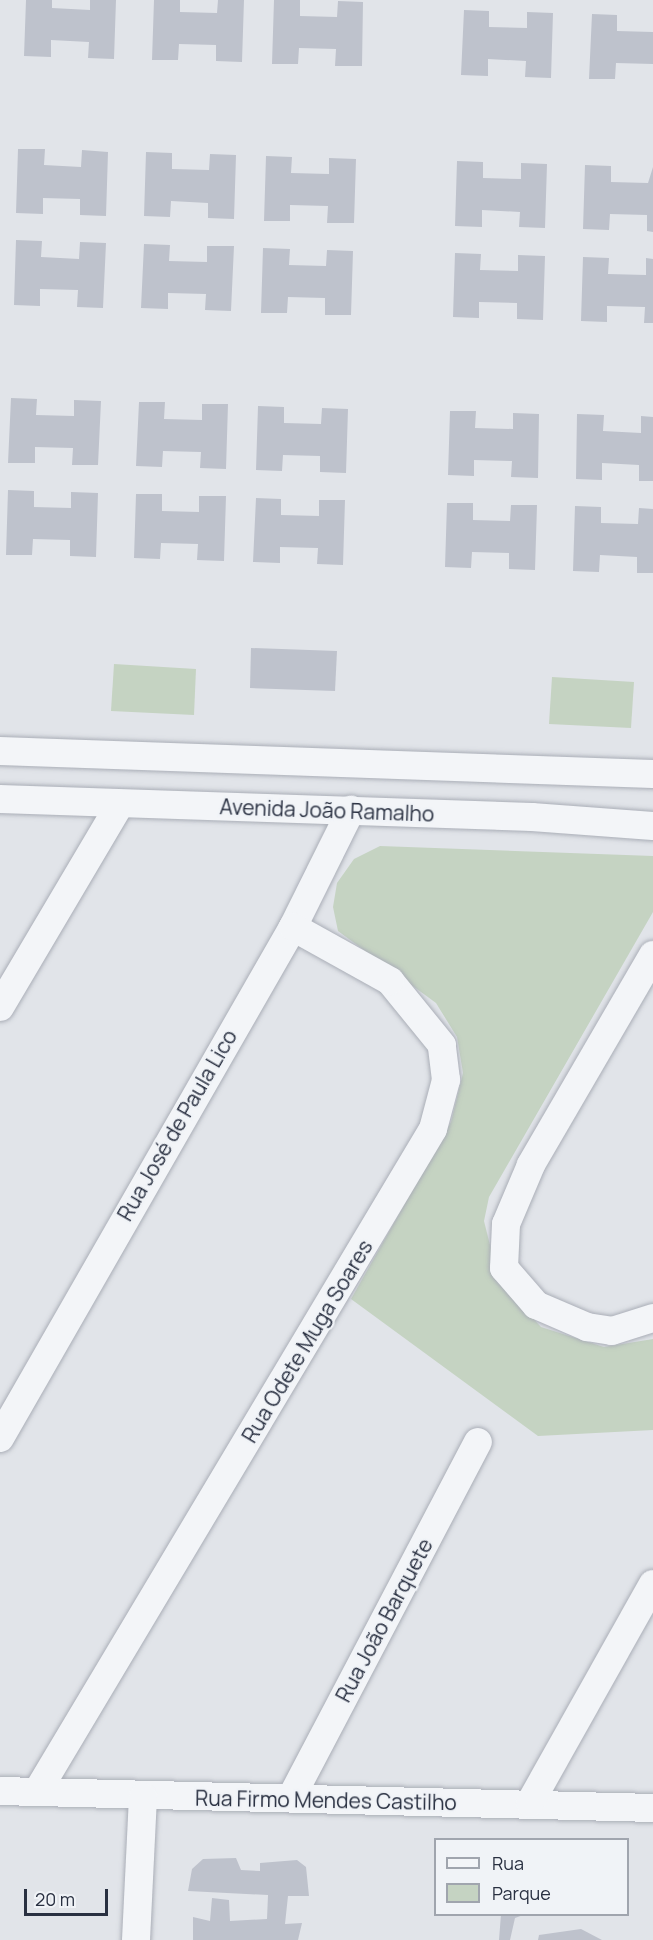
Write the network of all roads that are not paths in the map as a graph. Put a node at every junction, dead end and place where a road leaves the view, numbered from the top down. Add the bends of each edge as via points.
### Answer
1 (0, 751) edge
2 (653, 774) edge
3 (0, 800) edge
4 (120, 804) junction
5 (351, 810) junction
6 (653, 826) edge
7 (293, 927) junction
8 (653, 955) edge
9 (0, 1007) edge
10 (653, 1318) edge
11 (0, 1438) edge
12 (478, 1442) dead end
13 (653, 1584) edge
14 (0, 1791) edge
15 (37, 1792) junction
16 (143, 1797) junction
17 (291, 1798) junction
18 (530, 1803) junction
19 (653, 1808) edge
20 (136, 1940) edge

1 - 2 street
3 - 4 street, Avenida João Ramalho
4 - 5 street, Avenida João Ramalho
4 - 9 street
5 - 6 street, Avenida João Ramalho
5 - 7 street, Rua José de Paula Lico
7 - 11 street, Rua José de Paula Lico
7 - 15 street, Rua Odete Muga Soares via 390,981 442,1045 446,1080 433,1129
8 - 10 street via 531,1165 506,1224 504,1268 536,1305 586,1327 612,1331
12 - 17 street, Rua João Barquete
13 - 18 street
14 - 15 street, Rua Firmo Mendes Castilho
15 - 16 street, Rua Firmo Mendes Castilho
16 - 17 street, Rua Firmo Mendes Castilho
16 - 20 street
17 - 18 street, Rua Firmo Mendes Castilho
18 - 19 street, Rua Firmo Mendes Castilho

